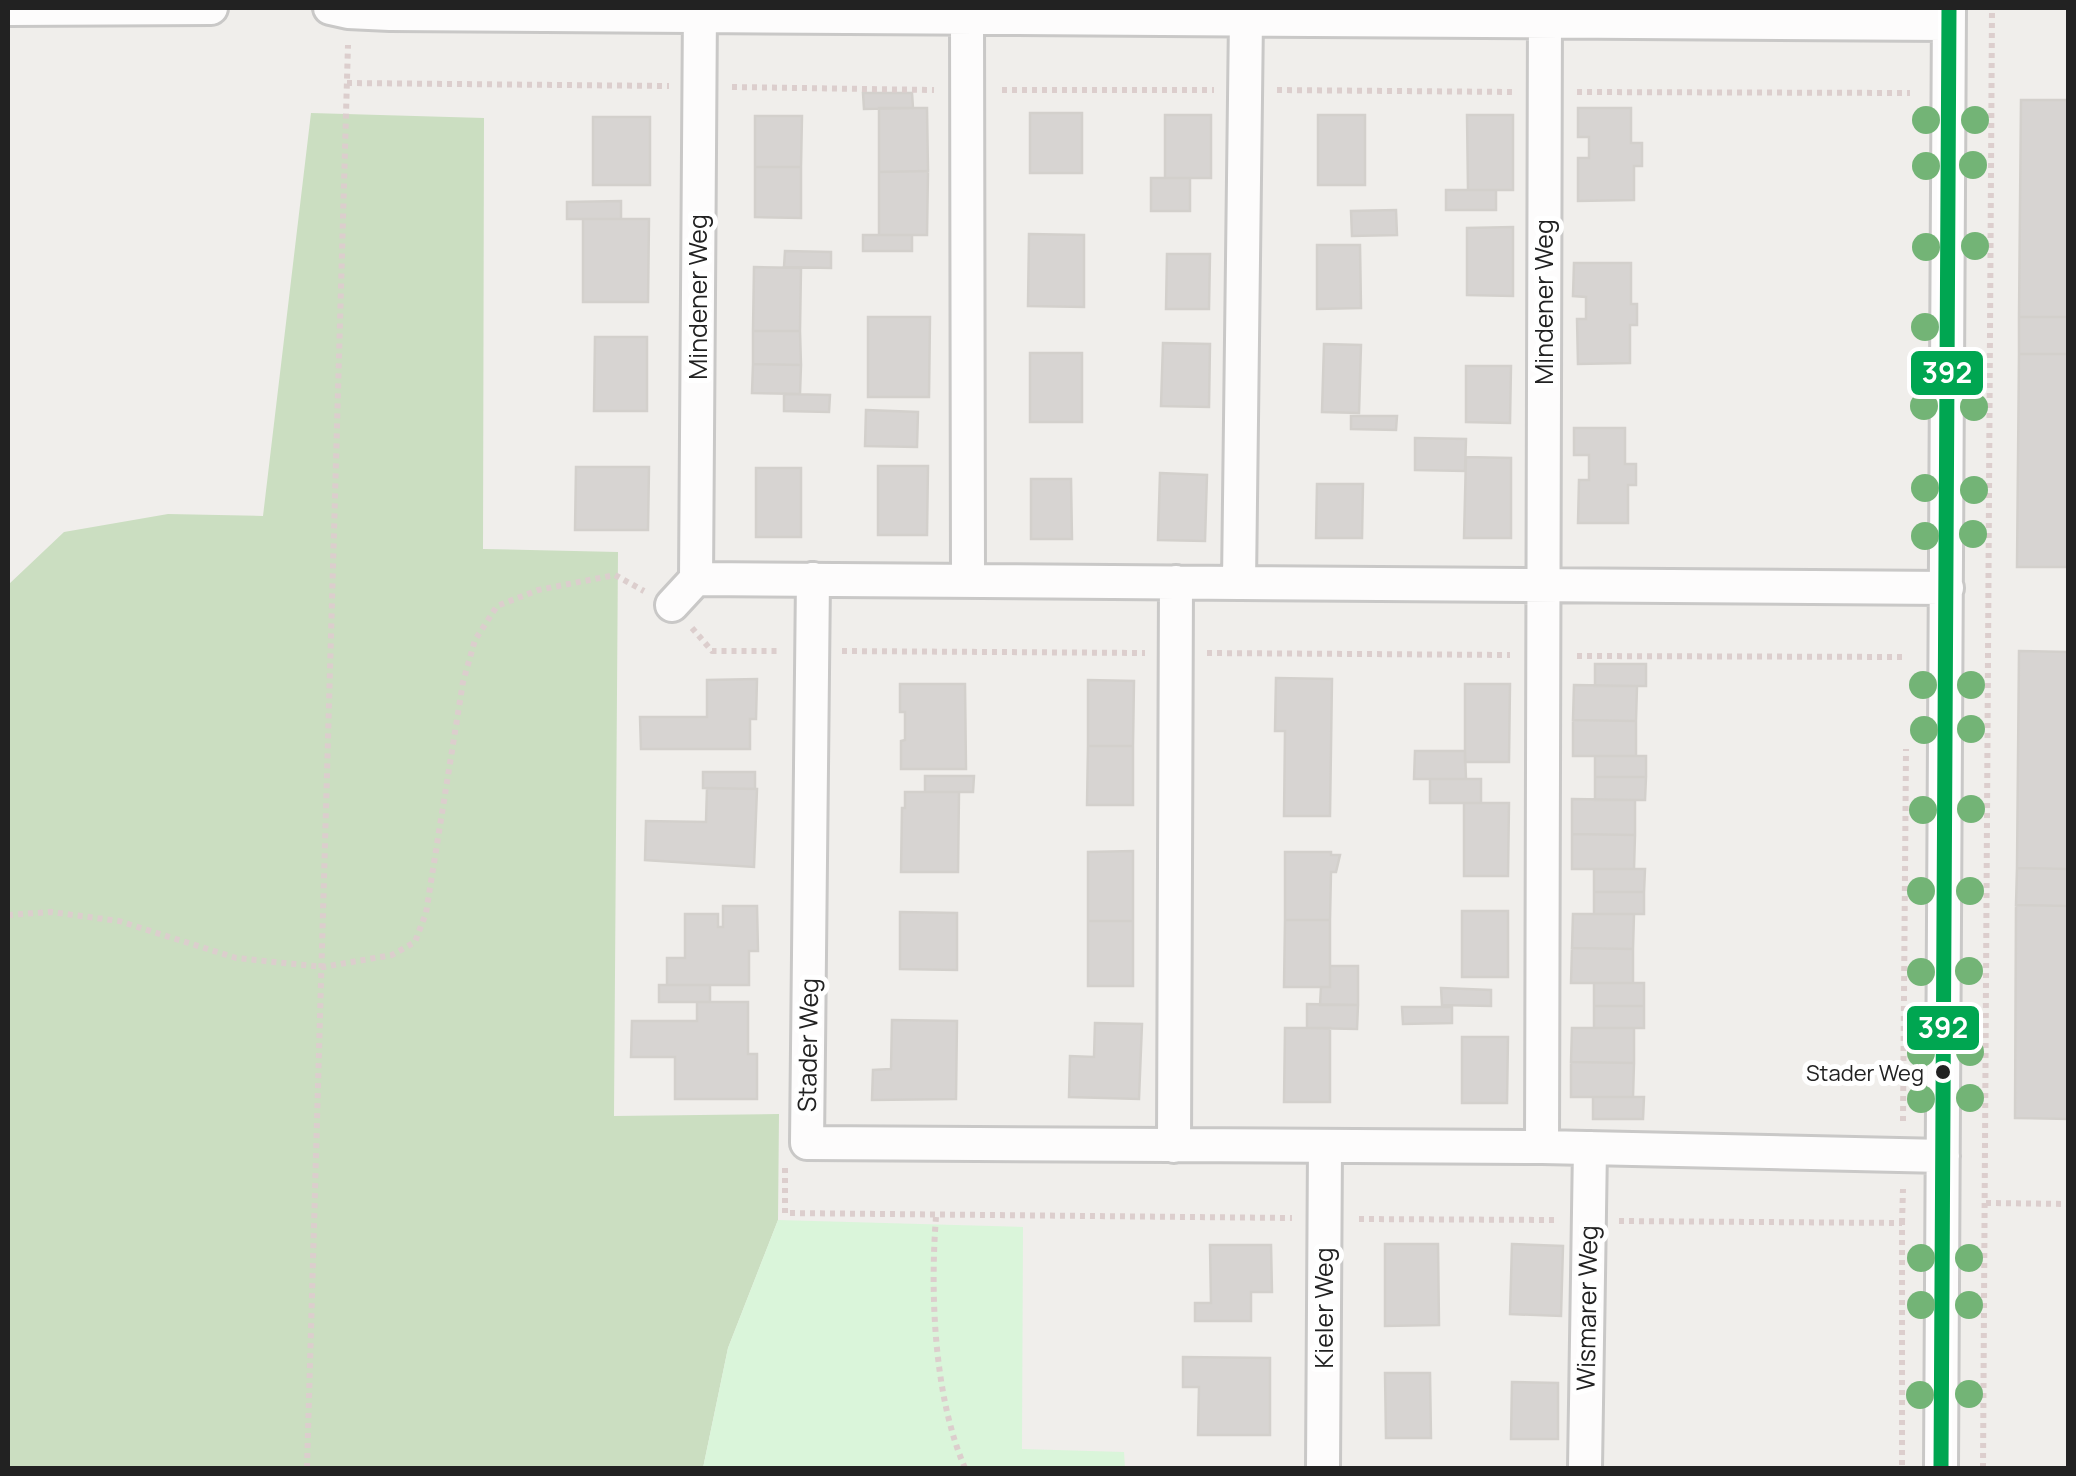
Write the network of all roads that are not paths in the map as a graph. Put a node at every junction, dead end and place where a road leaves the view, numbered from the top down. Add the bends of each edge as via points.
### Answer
1 (210, 8) edge
2 (8, 9) edge
3 (700, 11) edge
4 (1037, 12) edge
5 (1293, 13) edge
6 (1545, 13) edge
7 (1949, 16) edge
8 (967, 17) junction
9 (339, 18) edge
10 (1246, 18) junction
11 (696, 578) junction
12 (968, 578) junction
13 (813, 579) junction
14 (1176, 582) junction
15 (1239, 582) junction
16 (1543, 584) junction
17 (1948, 588) junction
18 (672, 605) road end
19 (1174, 1146) junction
20 (1325, 1146) junction
21 (1542, 1147) junction
22 (1590, 1148) junction
23 (1943, 1156) junction
24 (1323, 1468) edge
25 (1584, 1468) edge
26 (1941, 1468) edge

1 - 2 street
3 - 8 street
3 - 9 street
3 - 11 street, Mindener Weg
4 - 8 street
4 - 10 street
5 - 6 street
5 - 10 street
6 - 7 street
6 - 16 street, Mindener Weg
7 - 17 street
8 - 12 street
10 - 15 street
11 - 13 street
11 - 18 street
12 - 13 street
12 - 14 street
13 - 19 street, Stader Weg via 806,1143
14 - 15 street
14 - 19 street
15 - 16 street
16 - 17 street
16 - 21 street
17 - 23 street
19 - 20 street, Stader Weg
20 - 21 street, Stader Weg
20 - 24 street, Kieler Weg
21 - 22 street, Stader Weg
22 - 23 street, Stader Weg
22 - 25 street, Wismarer Weg
23 - 26 street

